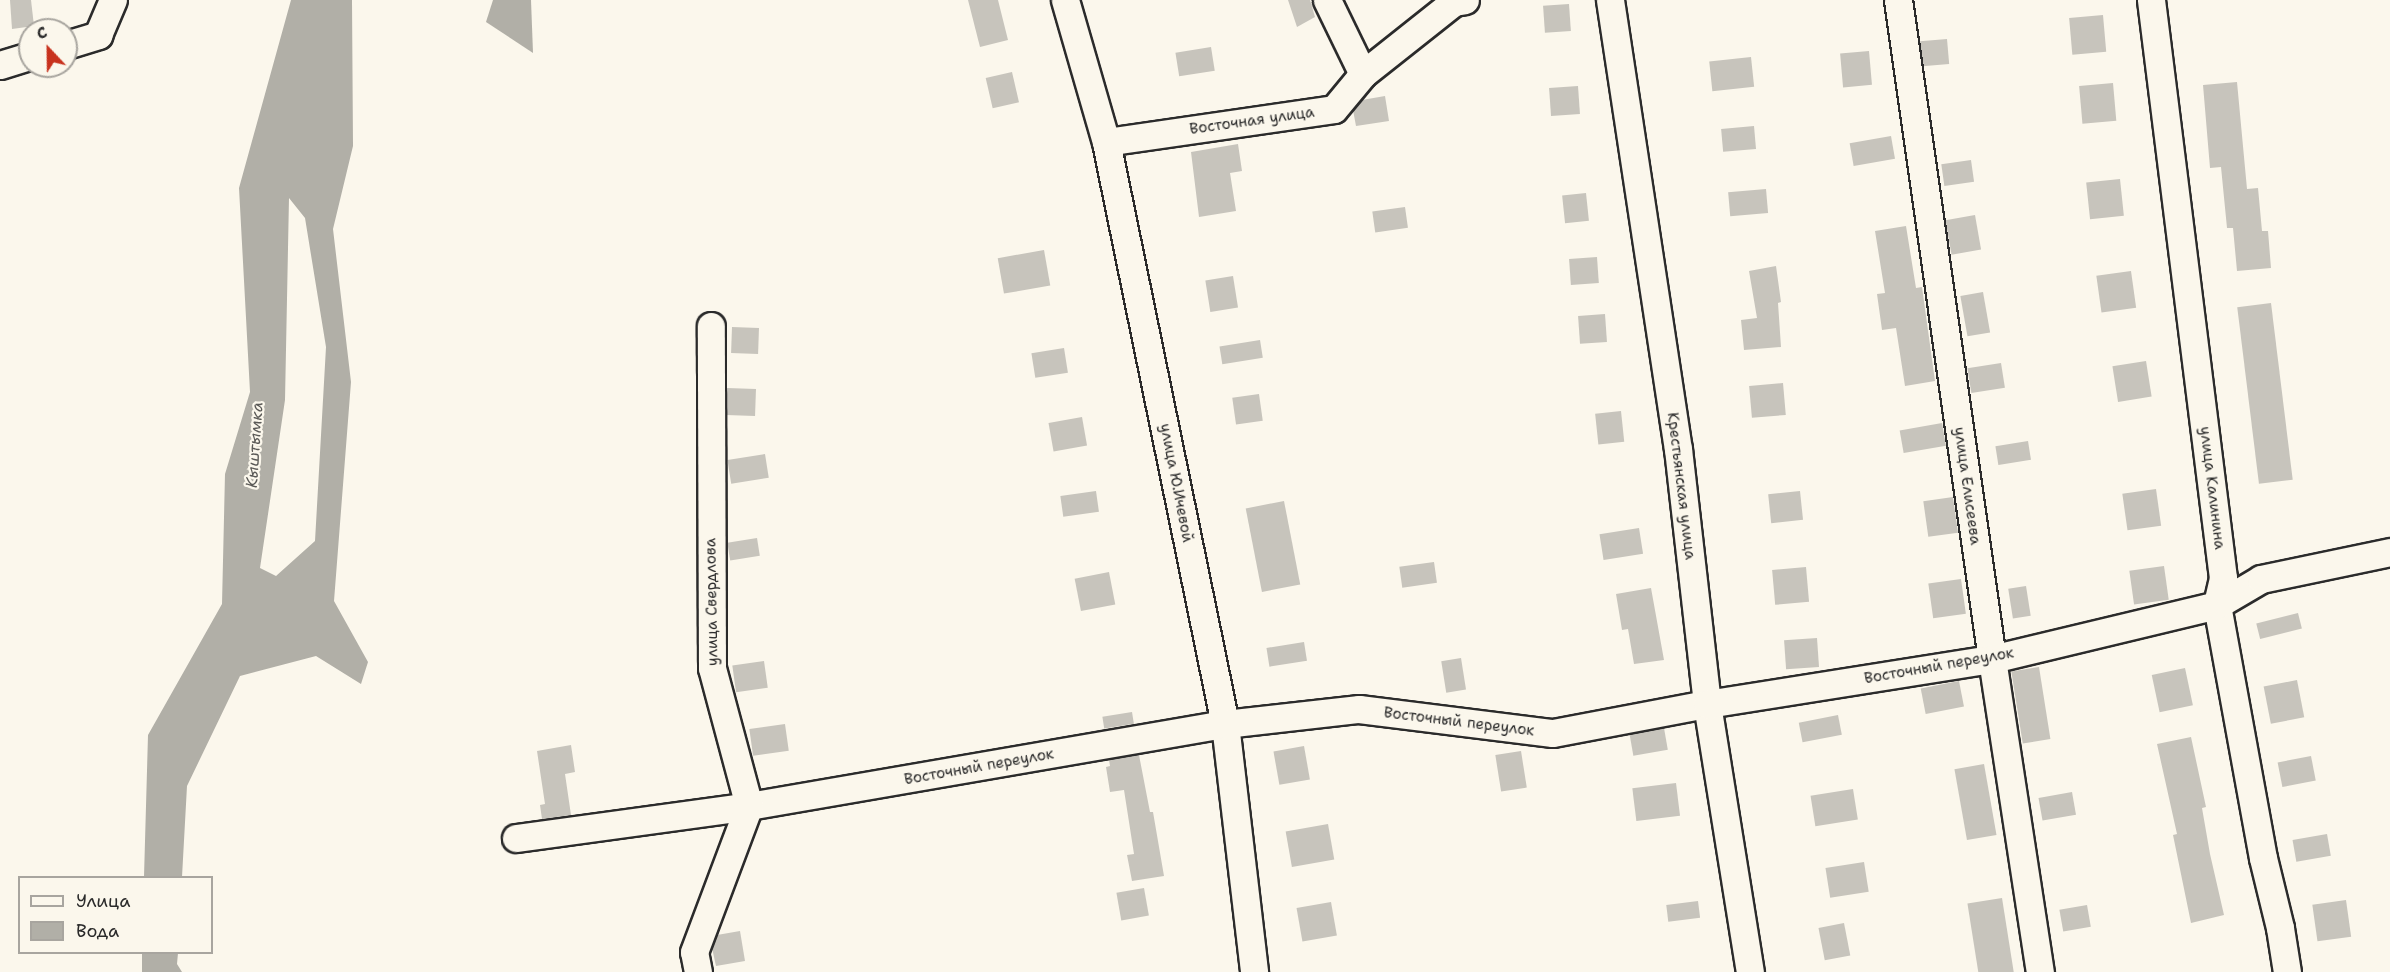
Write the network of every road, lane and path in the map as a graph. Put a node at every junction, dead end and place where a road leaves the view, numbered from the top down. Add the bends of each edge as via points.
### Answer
1 (113, 0) edge
2 (1065, 0) edge
3 (1327, 0) edge
4 (1465, 0) edge
5 (1610, 0) edge
6 (1898, 0) edge
7 (2151, 0) edge
8 (78, 41) edge
9 (18, 60) edge
10 (0, 65) edge
11 (1363, 74) junction
12 (1106, 142) junction
13 (711, 326) dead end
14 (2390, 552) edge
15 (2217, 605) junction
16 (1992, 660) junction
17 (1707, 704) junction
18 (1225, 724) junction
19 (749, 806) junction
20 (516, 838) dead end
21 (698, 972) edge
22 (1254, 972) edge
23 (1749, 972) edge
24 (2040, 972) edge
25 (2287, 972) edge

1 - 8 street via 98,35
2 - 12 street, улица Ю.Ичевой
3 - 11 street
4 - 11 street, Восточная улица via 1454,2
5 - 17 street, Крестьянская улица via 1678,449
6 - 16 street, улица Елисеева
7 - 15 street, улица Калинина via 2223,578
9 - 10 street
11 - 12 street, Восточная улица via 1334,109
12 - 18 street, улица Ю.Ичевой
13 - 19 street, улица Свердлова via 712,668
14 - 15 street, Восточный переулок via 2261,579
15 - 16 street, Восточный переулок
15 - 25 street, улица Калинина
16 - 17 street, Восточный переулок
16 - 24 street, улица Елисеева
17 - 18 street, Восточный переулок via 1554,734 1359,709
17 - 23 street, Крестьянская улица
18 - 19 street, Восточный переулок
18 - 22 street, улица Ю.Ичевой
19 - 20 street, Восточный переулок
19 - 21 street via 694,952

